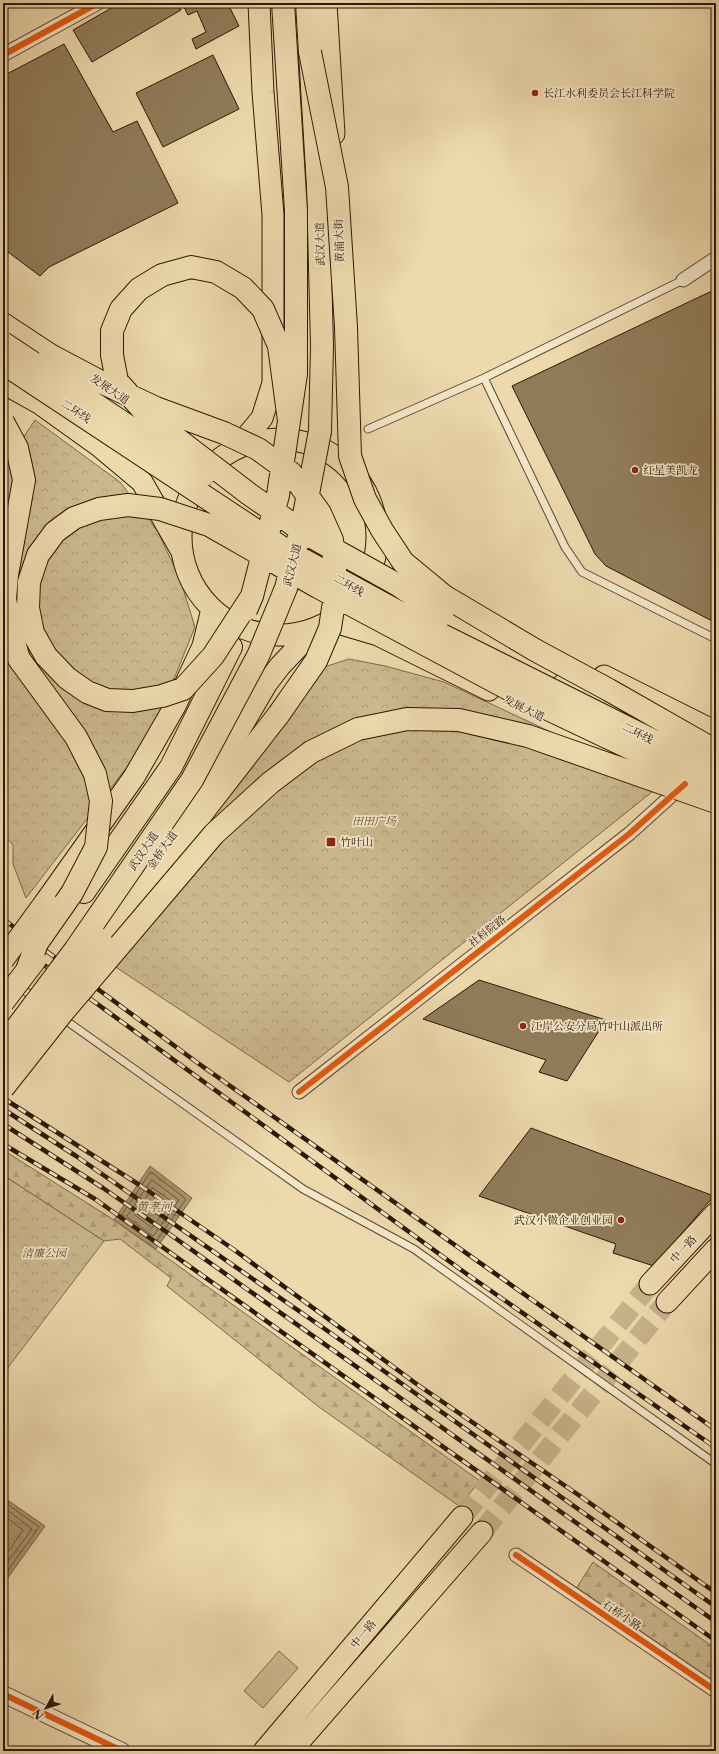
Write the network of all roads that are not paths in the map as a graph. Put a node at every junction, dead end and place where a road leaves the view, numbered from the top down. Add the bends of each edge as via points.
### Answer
1 (98, 3) edge
2 (259, 3) edge
3 (283, 3) edge
4 (307, 3) edge
5 (326, 3) edge
6 (310, 52) junction
7 (3, 55) edge
8 (716, 258) edge
9 (683, 280) joint
10 (3, 318) edge
11 (3, 324) edge
12 (3, 343) edge
13 (3, 363) edge
14 (484, 378) junction
15 (3, 383) edge
16 (289, 421) junction
17 (3, 422) edge
18 (368, 429) dead end
19 (237, 448) junction
20 (216, 461) junction
21 (356, 477) junction
22 (374, 516) junction
23 (181, 550) junction
24 (252, 596) junction
25 (212, 610) junction
26 (442, 615) junction
27 (324, 624) junction
28 (716, 639) edge
29 (716, 732) edge
30 (716, 751) edge
31 (716, 772) edge
32 (685, 784) junction
33 (716, 788) edge
34 (716, 799) edge
35 (716, 802) edge
36 (3, 960) edge
37 (27, 970) junction
38 (3, 976) edge
39 (3, 1002) edge
40 (63, 1012) junction
41 (3, 1046) edge
42 (3, 1070) edge
43 (3, 1088) edge
44 (299, 1092) dead end
45 (716, 1213) edge
46 (716, 1249) edge
47 (650, 1284) tunnel mouth
48 (667, 1302) tunnel mouth
49 (716, 1464) edge
50 (462, 1517) tunnel mouth
51 (482, 1532) tunnel mouth
52 (516, 1555) dead end
53 (716, 1691) edge
54 (3, 1694) edge
55 (122, 1751) edge
56 (264, 1751) edge
57 (291, 1751) edge

1 - 7 street
2 - 19 main road via 273,215 273,383 262,418
3 - 16 highway, bridge via 296,212 296,374
4 - 6 highway, 武汉大道
5 - 21 main road, 黄浦大街 via 337,193 346,450
6 - 30 highway, bridge via 336,187 346,326 350,456 366,500 382,530 403,562 444,596
6 - 41 highway, 武汉大道, bridge via 318,187 322,346 320,431 303,520 286,588 258,656 192,780 75,950
8 - 9 street
9 - 14 lane
10 - 20 main road, 发展大道
11 - 40 highway, bridge via 50,355 103,384 258,449 291,473 320,513 332,540 335,567 335,596 330,628 316,661 279,714 206,808
12 - 26 highway, 二环线, bridge via 289,533
13 - 31 highway, 二环线, bridge via 287,551 422,625
14 - 18 lane
14 - 28 lane via 565,547 582,572
15 - 23 main road via 38,403 99,446 142,482
16 - 24 highway, bridge via 278,495
16 - 26 highway, bridge via 279,346 263,309 243,288 216,272 191,268 162,275 139,289 121,309 112,331 112,355 117,381 150,418 249,494 308,535 398,585
17 - 37 highway, bridge via 17,448 24,480 7,575 5,599 11,632 19,658 76,737 95,774 101,801 96,847 72,892 37,943
19 - 20 main road
19 - 21 main road via 262,440 289,440 314,446 337,459
20 - 23 main road via 194,486 182,517
21 - 22 main road via 367,496
22 - 27 main road, 金桥大道 via 377,540 373,564 364,586 350,605
22 - 29 main road via 399,548 441,584 483,611 574,661
23 - 25 main road via 191,582
24 - 33 highway, bridge via 213,656 183,689 133,701 107,700 87,692 67,678 46,656 33,633 28,608 29,582 38,555 55,532 74,518 98,509 128,505 160,509 209,525 318,587 531,701
24 - 37 highway, bridge via 231,647 171,767
25 - 27 main road via 235,625 261,634 289,635
25 - 36 main road, bridge via 203,646 175,706 134,777
26 - 30 highway, 二环线, bridge
27 - 32 main road, 发展大道 via 378,635
27 - 42 main road, 金桥大道, bridge via 280,666 207,785 101,939
32 - 34 main road, 发展大道
32 - 44 street, 社科院路 via 629,834
35 - 40 highway, bridge via 528,736 459,720 407,719 358,729 311,752 270,783 214,834
37 - 39 highway, bridge
38 - 49 lane via 303,1189 414,1248
40 - 43 highway, bridge
45 - 47 main road, 中一路
46 - 48 main road
50 - 56 main road, 中一路
51 - 57 main road, 中一路
52 - 53 street, 石桥小路
54 - 55 street

